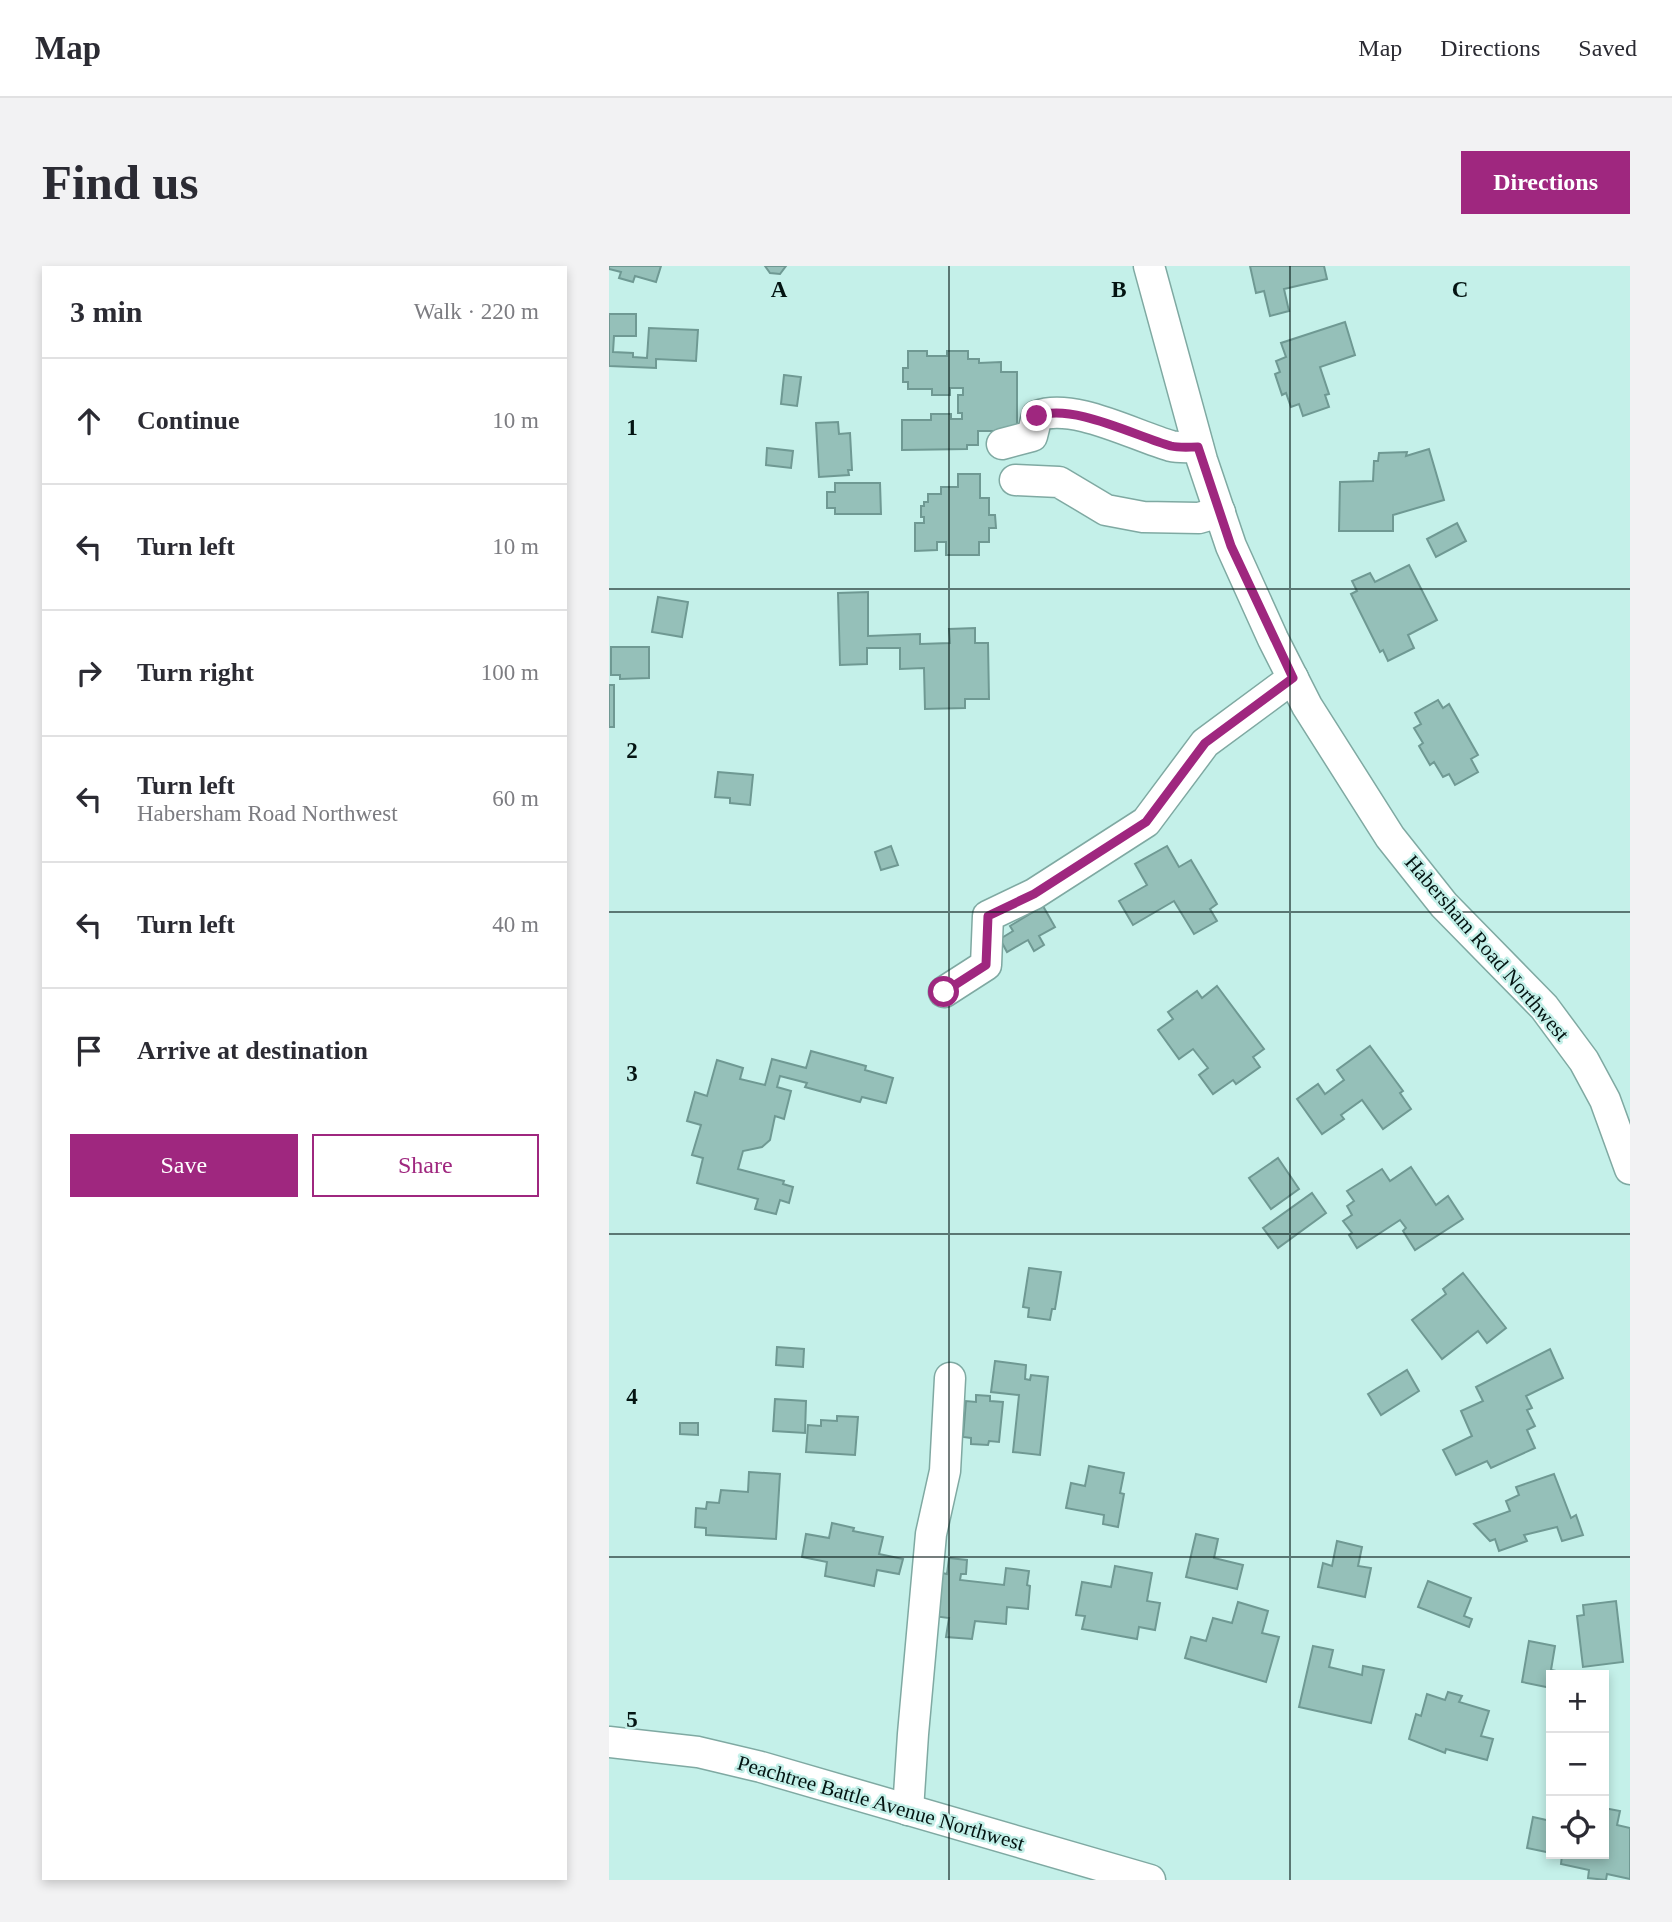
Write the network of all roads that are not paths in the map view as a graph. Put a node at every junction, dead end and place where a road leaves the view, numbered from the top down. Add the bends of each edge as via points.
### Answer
1 (1149, 266) edge
2 (1002, 444) dead end
3 (1198, 447) junction
4 (1015, 480) dead end
5 (1220, 512) junction
6 (1293, 678) junction
7 (944, 992) dead end
8 (1630, 1169) edge
9 (950, 1378) dead end
10 (609, 1742) edge
11 (908, 1810) junction
12 (1150, 1880) edge

1 - 3 street, Habersham Road Northwest
2 - 3 street via 1032,436 1037,416 1050,411 1116,425 1173,447
3 - 5 street, Habersham Road Northwest
4 - 5 street via 1059,482 1106,510 1143,517 1199,518
5 - 6 street, Habersham Road Northwest via 1231,546
6 - 7 street via 1205,743 1146,822 1034,894 988,916 986,965
6 - 8 street, Habersham Road Northwest via 1390,837 1444,905 1543,1007 1584,1061 1605,1100
9 - 11 street via 945,1471 931,1534
10 - 11 street, Peachtree Battle Avenue Northwest via 698,1752
11 - 12 street, Peachtree Battle Avenue Northwest

